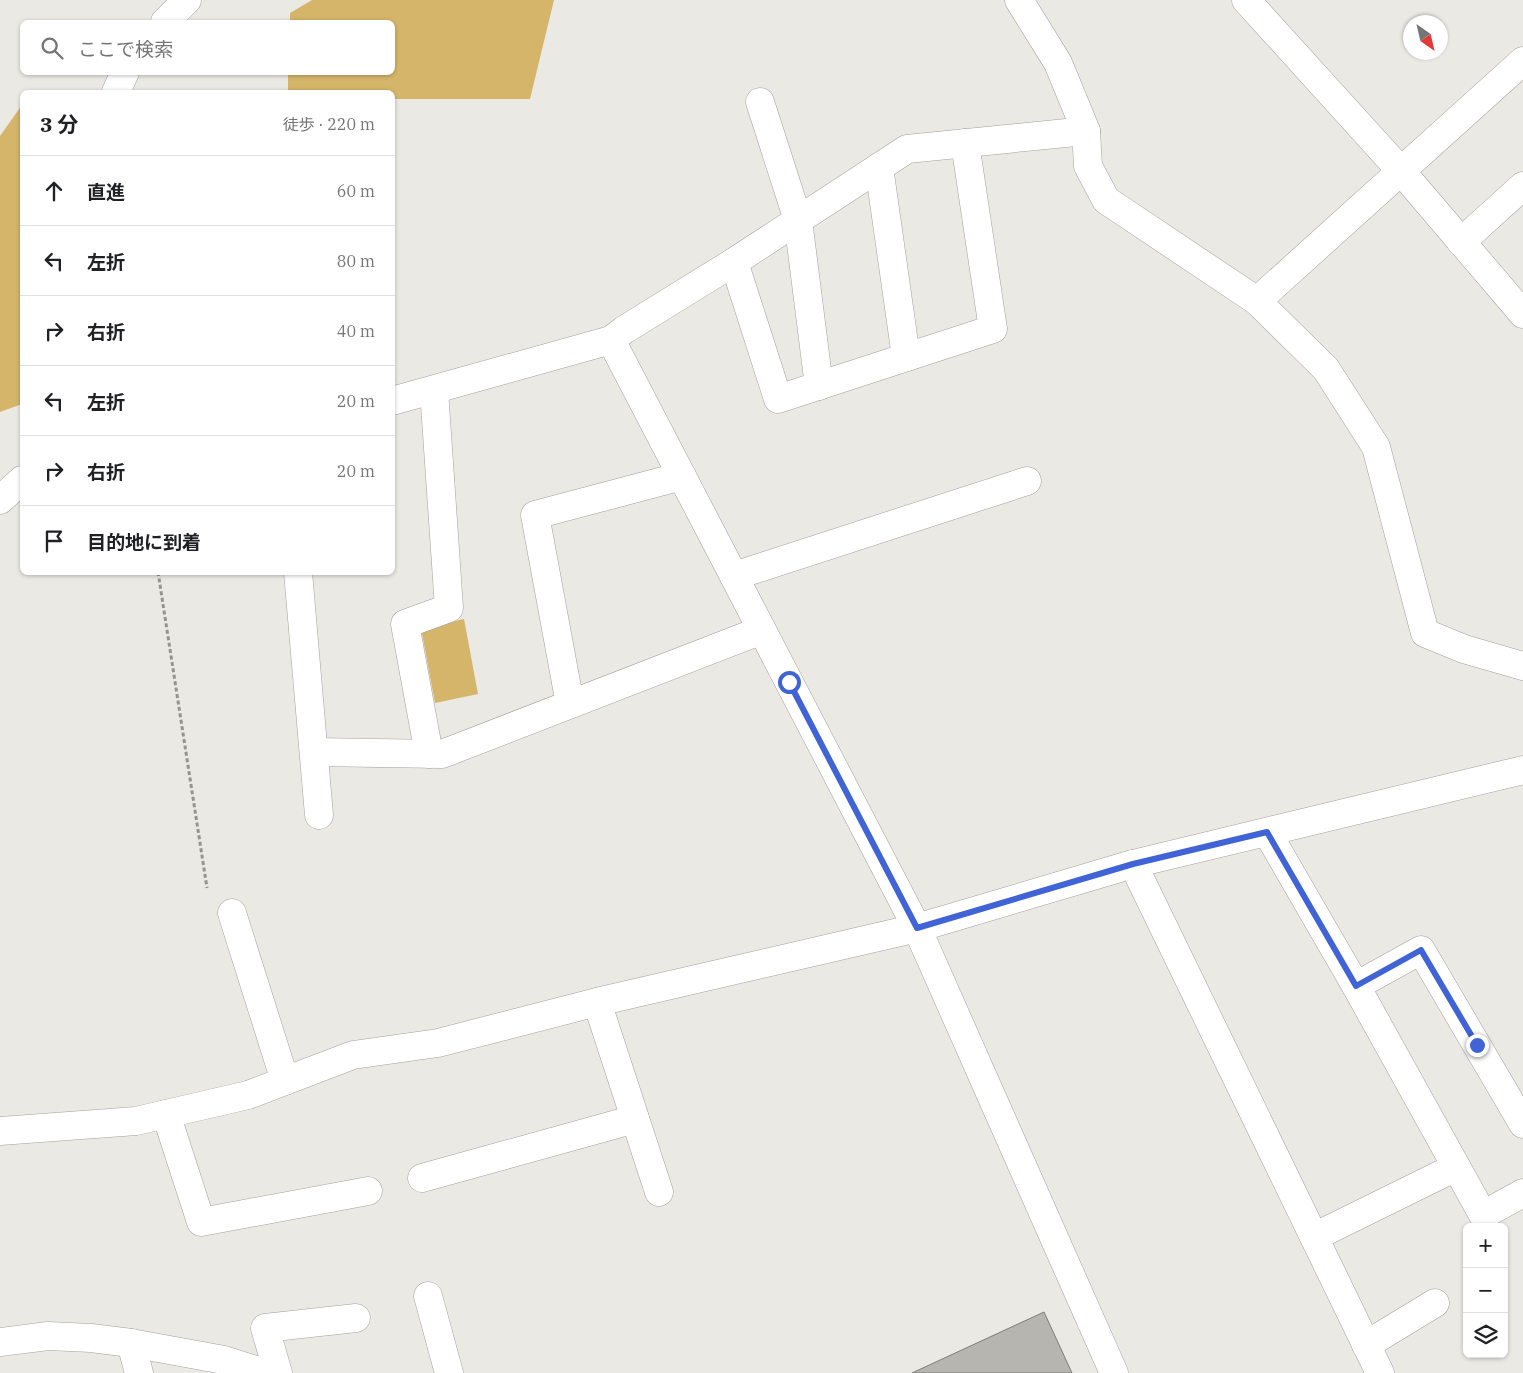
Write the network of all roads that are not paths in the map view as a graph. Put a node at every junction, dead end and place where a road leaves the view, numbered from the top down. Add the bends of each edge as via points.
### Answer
1 (187, 0) edge
2 (1019, 0) edge
3 (1246, 0) edge
4 (167, 20) edge
5 (1523, 62) edge
6 (124, 75) edge
7 (117, 90) edge
8 (760, 102) dead end
9 (1086, 131) junction
10 (965, 143) junction
11 (879, 167) junction
12 (1401, 171) junction
13 (1523, 186) edge
14 (798, 220) junction
15 (1461, 242) junction
16 (734, 262) junction
17 (1257, 301) junction
18 (1523, 314) edge
19 (611, 340) junction
20 (906, 357) junction
21 (819, 386) junction
22 (434, 390) junction
23 (395, 397) edge
24 (682, 476) junction
25 (1027, 481) dead end
26 (20, 482) edge
27 (0, 500) edge
28 (298, 575) edge
29 (734, 576) junction
30 (762, 630) junction
31 (1523, 666) edge
32 (570, 704) junction
33 (314, 752) junction
34 (429, 754) junction
35 (1523, 770) edge
36 (319, 815) dead end
37 (1267, 832) junction
38 (1133, 864) junction
39 (232, 914) dead end
40 (917, 928) junction
41 (1356, 986) junction
42 (597, 1002) junction
43 (285, 1081) junction
44 (166, 1114) junction
45 (635, 1119) junction
46 (1523, 1124) edge
47 (0, 1131) edge
48 (1456, 1167) junction
49 (422, 1178) dead end
50 (368, 1192) dead end
51 (659, 1192) dead end
52 (1523, 1193) edge
53 (1314, 1237) junction
54 (428, 1296) dead end
55 (1435, 1303) dead end
56 (356, 1318) dead end
57 (0, 1342) edge
58 (131, 1343) junction
59 (1366, 1345) junction
60 (139, 1373) edge
61 (267, 1373) edge
62 (449, 1373) edge
63 (1114, 1373) edge
64 (1380, 1373) edge

1 - 4 street
2 - 9 street via 1058,63
3 - 12 street
5 - 12 street
6 - 7 street
8 - 14 street
9 - 10 street
9 - 17 street via 1088,166 1106,200
10 - 11 street via 907,149
10 - 20 street via 993,329
11 - 14 street
11 - 20 street
12 - 15 street
12 - 17 street
13 - 15 street
14 - 16 street
14 - 21 street
15 - 18 street
16 - 19 street
16 - 21 street via 778,399
17 - 31 street via 1326,369 1376,446 1425,633
19 - 22 street
19 - 24 street
20 - 21 street
22 - 23 street
22 - 34 street via 449,608 405,624
24 - 29 street
24 - 32 street via 535,515
25 - 29 street
26 - 27 street
28 - 33 street
29 - 30 street
30 - 32 street
30 - 40 street
32 - 34 street via 442,754
33 - 34 street
33 - 36 street
35 - 37 street
37 - 38 street
37 - 41 street
38 - 40 street
38 - 53 street
39 - 43 street
40 - 42 street
40 - 63 street
41 - 46 street via 1421,950
41 - 48 street
42 - 43 street via 438,1043 353,1055
42 - 45 street
43 - 44 street via 248,1095
44 - 47 street via 136,1121
44 - 50 street via 201,1222
45 - 49 street
45 - 51 street
48 - 52 street via 1483,1214
48 - 53 street
53 - 59 street
54 - 62 street
55 - 59 street
56 - 61 street via 265,1328
57 - 58 street via 48,1336
58 - 60 street
58 - 61 street via 224,1360
59 - 64 street

